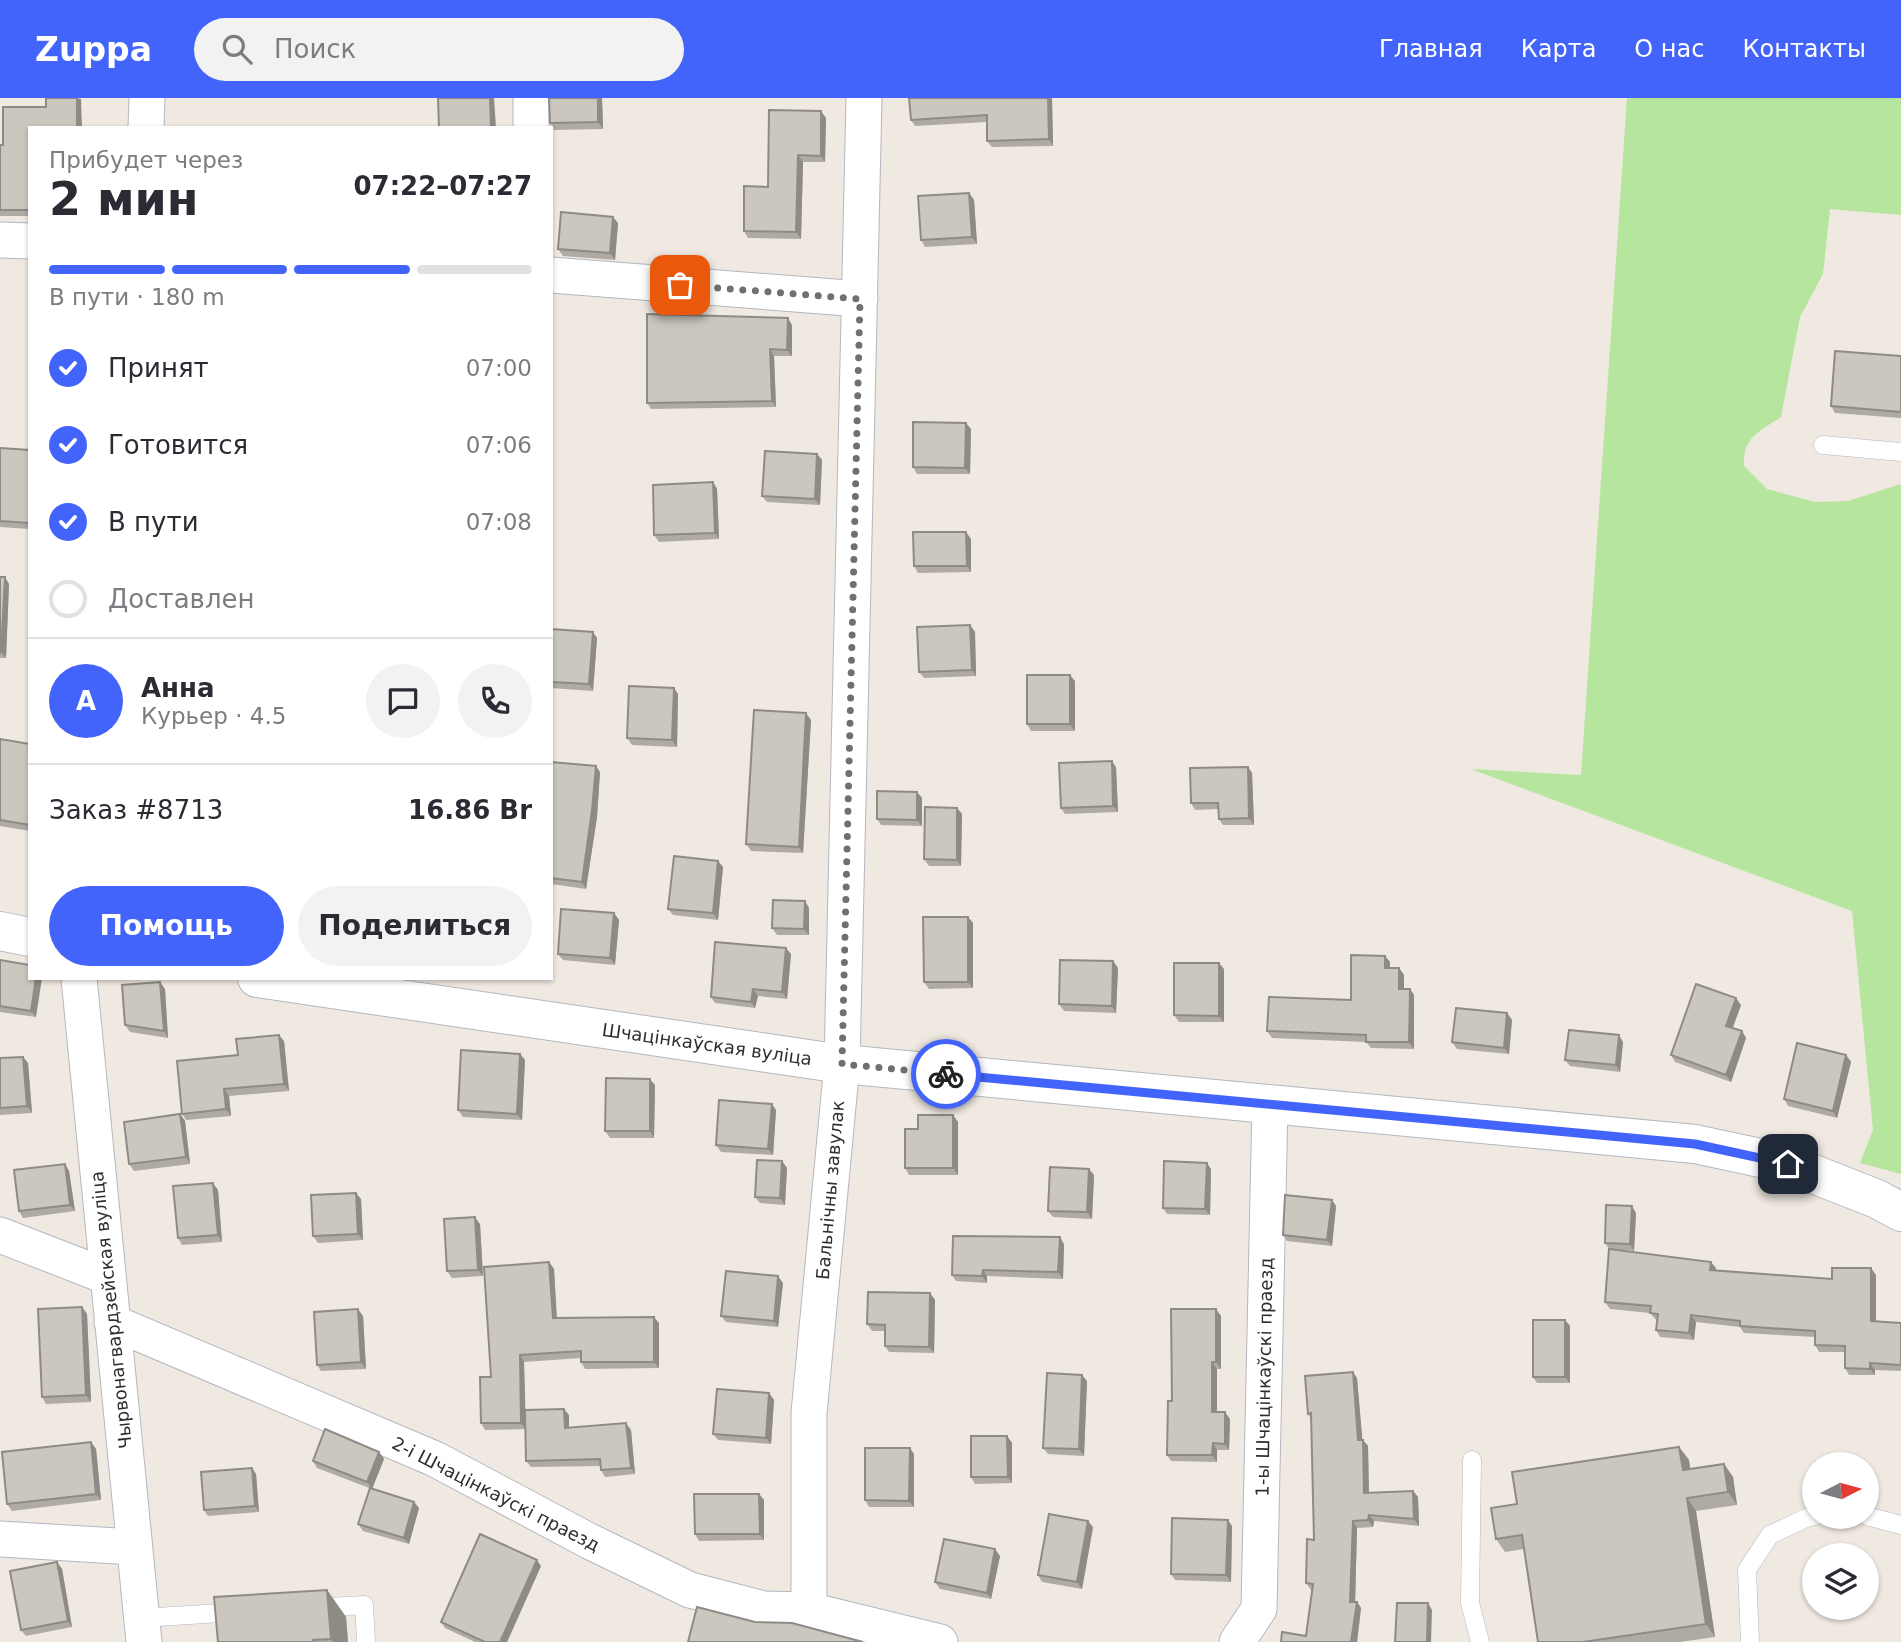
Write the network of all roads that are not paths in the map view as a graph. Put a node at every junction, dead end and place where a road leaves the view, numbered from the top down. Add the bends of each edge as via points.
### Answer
1 (147, 98) edge
2 (531, 98) edge
3 (864, 98) edge
4 (146, 126) edge
5 (531, 126) edge
6 (0, 240) edge
7 (28, 241) edge
8 (553, 275) edge
9 (860, 299) junction
10 (1824, 445) dead end
11 (1901, 452) edge
12 (0, 931) edge
13 (28, 937) edge
14 (79, 980) edge
15 (271, 980) edge
16 (842, 1064) junction
17 (1270, 1104) junction
18 (1901, 1212) edge
19 (0, 1236) edge
20 (108, 1277) junction
21 (112, 1322) junction
22 (1472, 1460) dead end
23 (1880, 1519) edge
24 (1802, 1520) edge
25 (1901, 1525) edge
26 (0, 1539) edge
27 (134, 1546) junction
28 (295, 1609) edge
29 (809, 1610) junction
30 (253, 1611) edge
31 (142, 1630) edge
32 (366, 1642) edge
33 (940, 1642) edge
34 (1237, 1642) edge
35 (1480, 1642) edge
36 (1750, 1642) edge

1 - 4 street
2 - 5 street
3 - 9 street, Бальнічны завулак
6 - 7 street
8 - 9 street
9 - 16 street, Бальнічны завулак
10 - 11 lane
12 - 13 street
14 - 20 street, Чырвонагвардзейская вуліца
15 - 16 street, Шчацінкаўская вуліца
16 - 17 street, Шчацінкаўская вуліца
16 - 29 street, Бальнічны завулак via 809,1413
17 - 18 street, Шчацінкаўская вуліца via 1695,1144 1788,1164
17 - 34 street, 1-ы Шчацінкаўскі праезд via 1259,1609
19 - 20 street
20 - 21 street, Чырвонагвардзейская вуліца
21 - 27 street, Чырвонагвардзейская вуліца
21 - 29 street, 2-і Шчацінкаўскі праезд via 435,1459 690,1590 764,1609
22 - 35 lane via 1470,1604
23 - 25 lane
24 - 36 lane via 1770,1535 1747,1570
26 - 27 street
27 - 31 street, Чырвонагвардзейская вуліца
28 - 32 lane via 365,1605
29 - 33 street
30 - 31 lane

